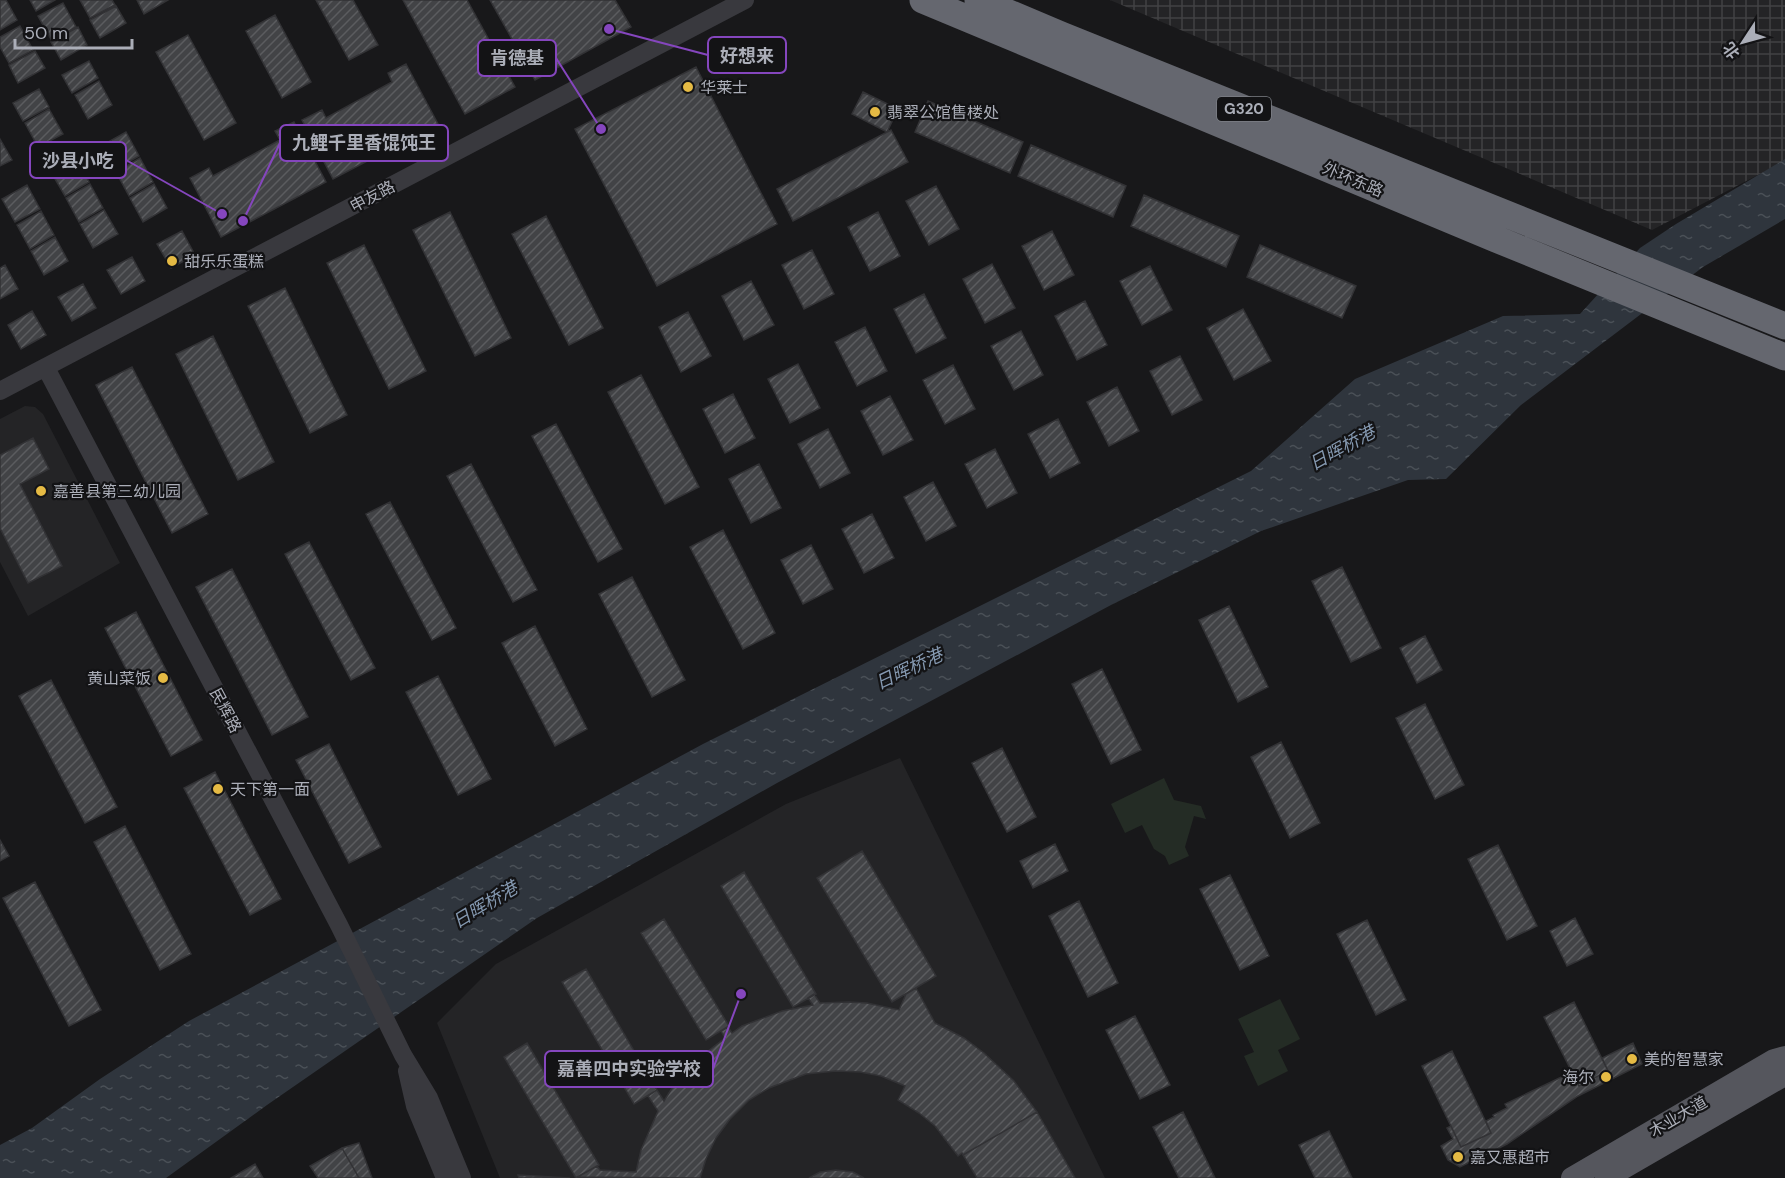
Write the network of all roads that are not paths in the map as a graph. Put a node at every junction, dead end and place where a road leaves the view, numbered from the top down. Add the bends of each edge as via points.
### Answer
1 (745, 0) edge
2 (923, 0) edge
3 (978, 0) edge
4 (1785, 326) edge
5 (1785, 357) edge
6 (46, 368) junction
7 (0, 391) edge
8 (403, 1054) junction
9 (1785, 1057) edge
10 (1785, 1072) edge
11 (445, 1178) edge
12 (462, 1178) edge
13 (1572, 1178) edge
14 (1606, 1178) edge

1 - 6 street, 申友路
2 - 5 highway, 外环东路
3 - 4 highway, 外环东路 / G320
6 - 7 street, 申友路
6 - 8 street, 民辉路
8 - 11 street, 民辉路 via 415,1106
8 - 12 street, 民辉路 via 429,1098
9 - 13 main road, 木业大道
10 - 14 main road, 木业大道

